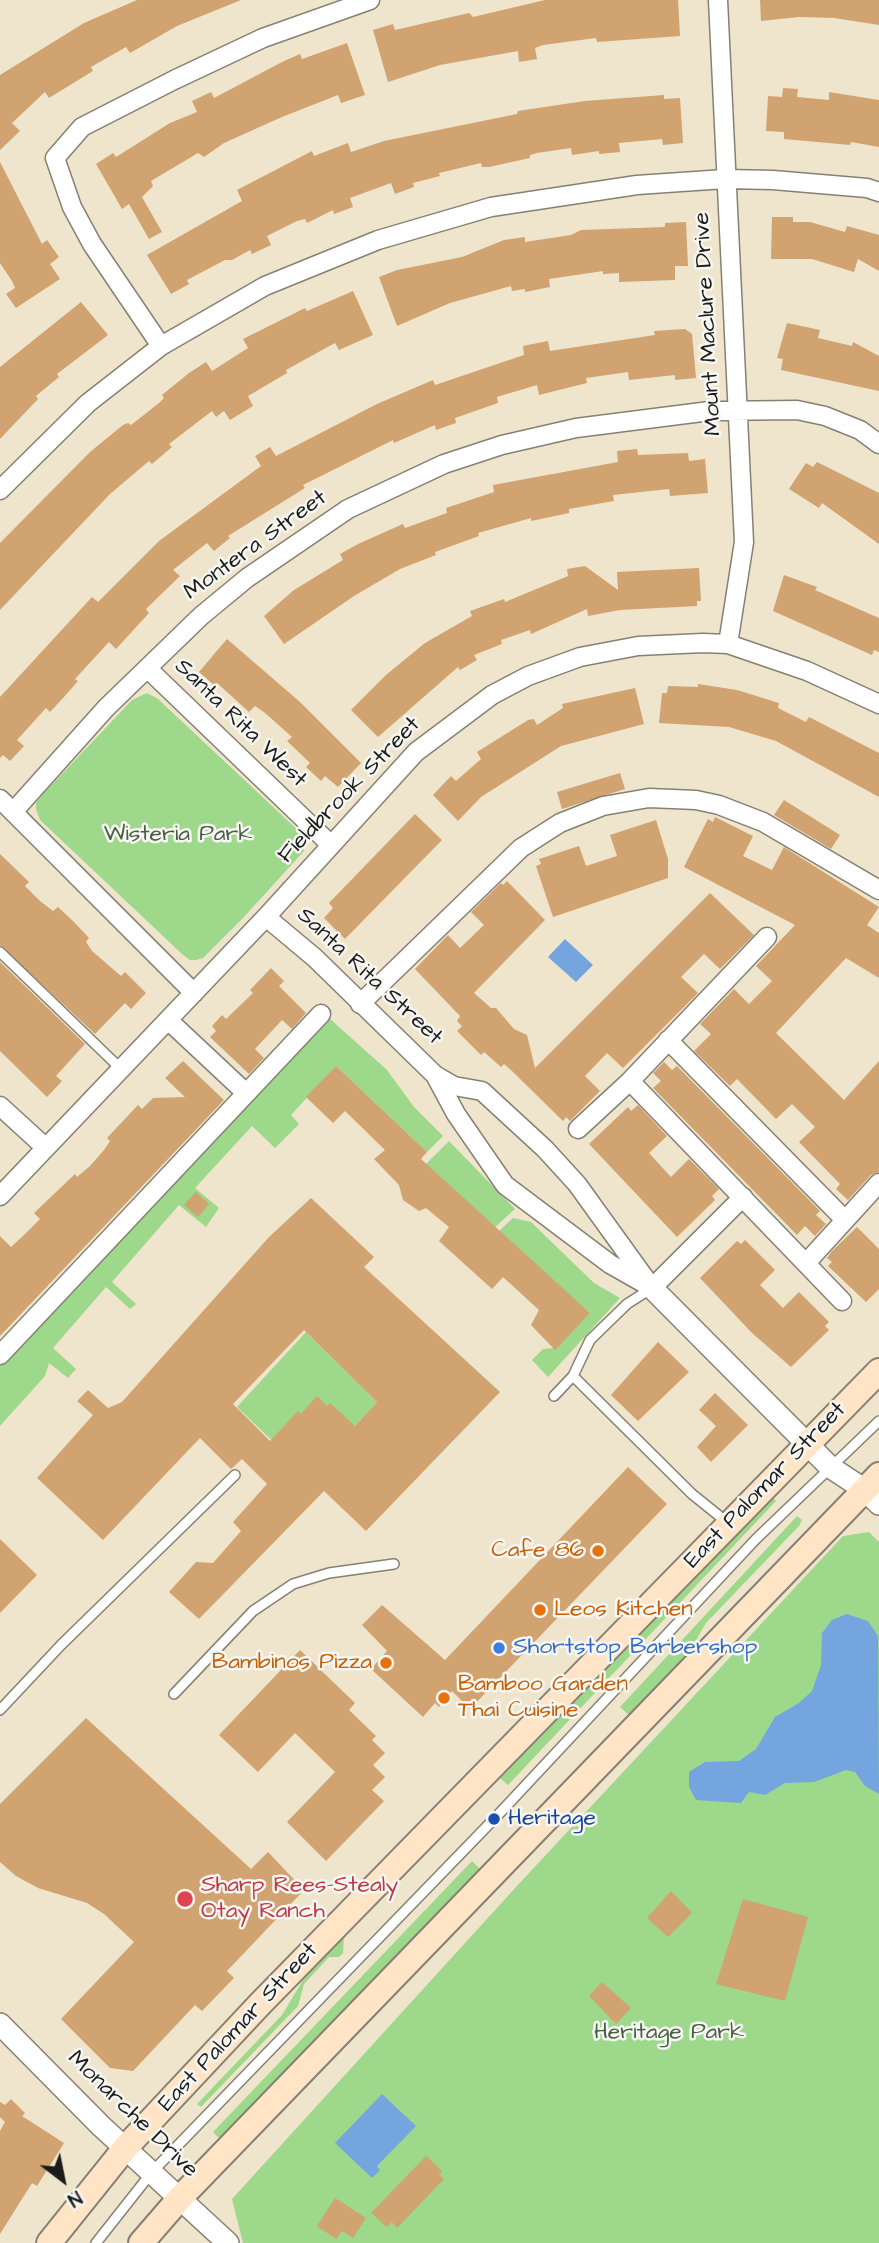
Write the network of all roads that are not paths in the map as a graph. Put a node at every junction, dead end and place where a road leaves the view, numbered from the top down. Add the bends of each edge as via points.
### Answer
1 (370, 0) edge
2 (718, 0) edge
3 (725, 179) junction
4 (879, 192) edge
5 (160, 346) junction
6 (739, 410) junction
7 (879, 444) edge
8 (0, 490) edge
9 (728, 644) junction
10 (147, 668) junction
11 (879, 705) edge
12 (7, 806) edge
13 (330, 844) junction
14 (879, 890) edge
15 (266, 917) junction
16 (767, 937) dead end
17 (0, 952) edge
18 (194, 993) junction
19 (360, 1004) junction
20 (321, 1014) dead end
21 (168, 1020) junction
22 (668, 1040) junction
23 (121, 1069) junction
24 (435, 1075) junction
25 (630, 1080) junction
26 (246, 1093) junction
27 (0, 1106) edge
28 (578, 1129) dead end
29 (46, 1148) junction
30 (879, 1183) edge
31 (0, 1196) edge
32 (743, 1197) junction
33 (845, 1220) junction
34 (807, 1262) junction
35 (652, 1288) junction
36 (842, 1301) dead end
37 (0, 1355) edge
38 (879, 1371) edge
39 (573, 1376) junction
40 (554, 1396) dead end
41 (879, 1421) edge
42 (807, 1444) junction
43 (830, 1467) junction
44 (235, 1475) dead end
45 (874, 1490) edge
46 (729, 1524) junction
47 (394, 1563) dead end
48 (174, 1694) dead end
49 (0, 1710) edge
50 (0, 2024) edge
51 (126, 2147) junction
52 (152, 2172) junction
53 (180, 2198) junction
54 (48, 2243) edge
55 (96, 2243) edge
56 (141, 2243) edge
57 (228, 2243) edge

1 - 5 street via 263,38 165,85 82,127 55,158 72,207 92,244
2 - 3 street, Mount Maclure Drive
3 - 4 street
3 - 5 street via 565,194 428,224 284,277
3 - 6 street, Mount Maclure Drive
5 - 8 street via 88,403
6 - 7 street, Montera Street via 825,415
6 - 9 street, Mount Maclure Drive via 744,542
6 - 10 street, Montera Street via 641,418 561,431 502,445 404,481 292,544 201,616
9 - 11 street, Fieldbrook Street via 807,671
9 - 13 street, Fieldbrook Street via 682,642 609,650 528,676 477,705 416,752
10 - 12 street, Montera Street
10 - 13 street, Santa Rita West
12 - 18 street
13 - 15 street, Fieldbrook Street
14 - 19 street via 763,822 719,805 649,798 603,806 560,823 521,848
15 - 18 street, Fieldbrook Street
15 - 19 street, Santa Rita Street
16 - 22 street
17 - 23 lane
18 - 21 street, Fieldbrook Street
19 - 24 street, Santa Rita Street
20 - 26 street
21 - 23 street, Fieldbrook Street
21 - 26 street
22 - 25 street
22 - 33 street
23 - 29 street, Fieldbrook Street
24 - 35 street, Santa Rita Street via 505,1185 610,1264
24 - 35 street, Santa Rita Street via 454,1086 482,1091 545,1149 577,1184
25 - 28 street
25 - 32 street
26 - 37 street
27 - 29 street
29 - 31 street, Fieldbrook Street
30 - 33 street
32 - 34 street
32 - 35 street
33 - 34 street
34 - 36 street
35 - 39 lane via 627,1304 590,1340
35 - 42 street, Santa Rita Street
38 - 42 main road, East Palomar Street
39 - 40 lane
39 - 46 lane via 692,1494
41 - 43 lane
42 - 43 street
42 - 46 main road, East Palomar Street
43 - 45 street
43 - 52 lane
44 - 49 lane
45 - 53 main road
46 - 51 main road, East Palomar Street
47 - 48 lane via 293,1584 253,1611
50 - 51 street, Monarche Drive
51 - 52 street, Monarche Drive
51 - 54 main road, East Palomar Street
52 - 53 street, Monarche Drive
52 - 55 lane
53 - 56 main road
53 - 57 street, Monarche Drive

